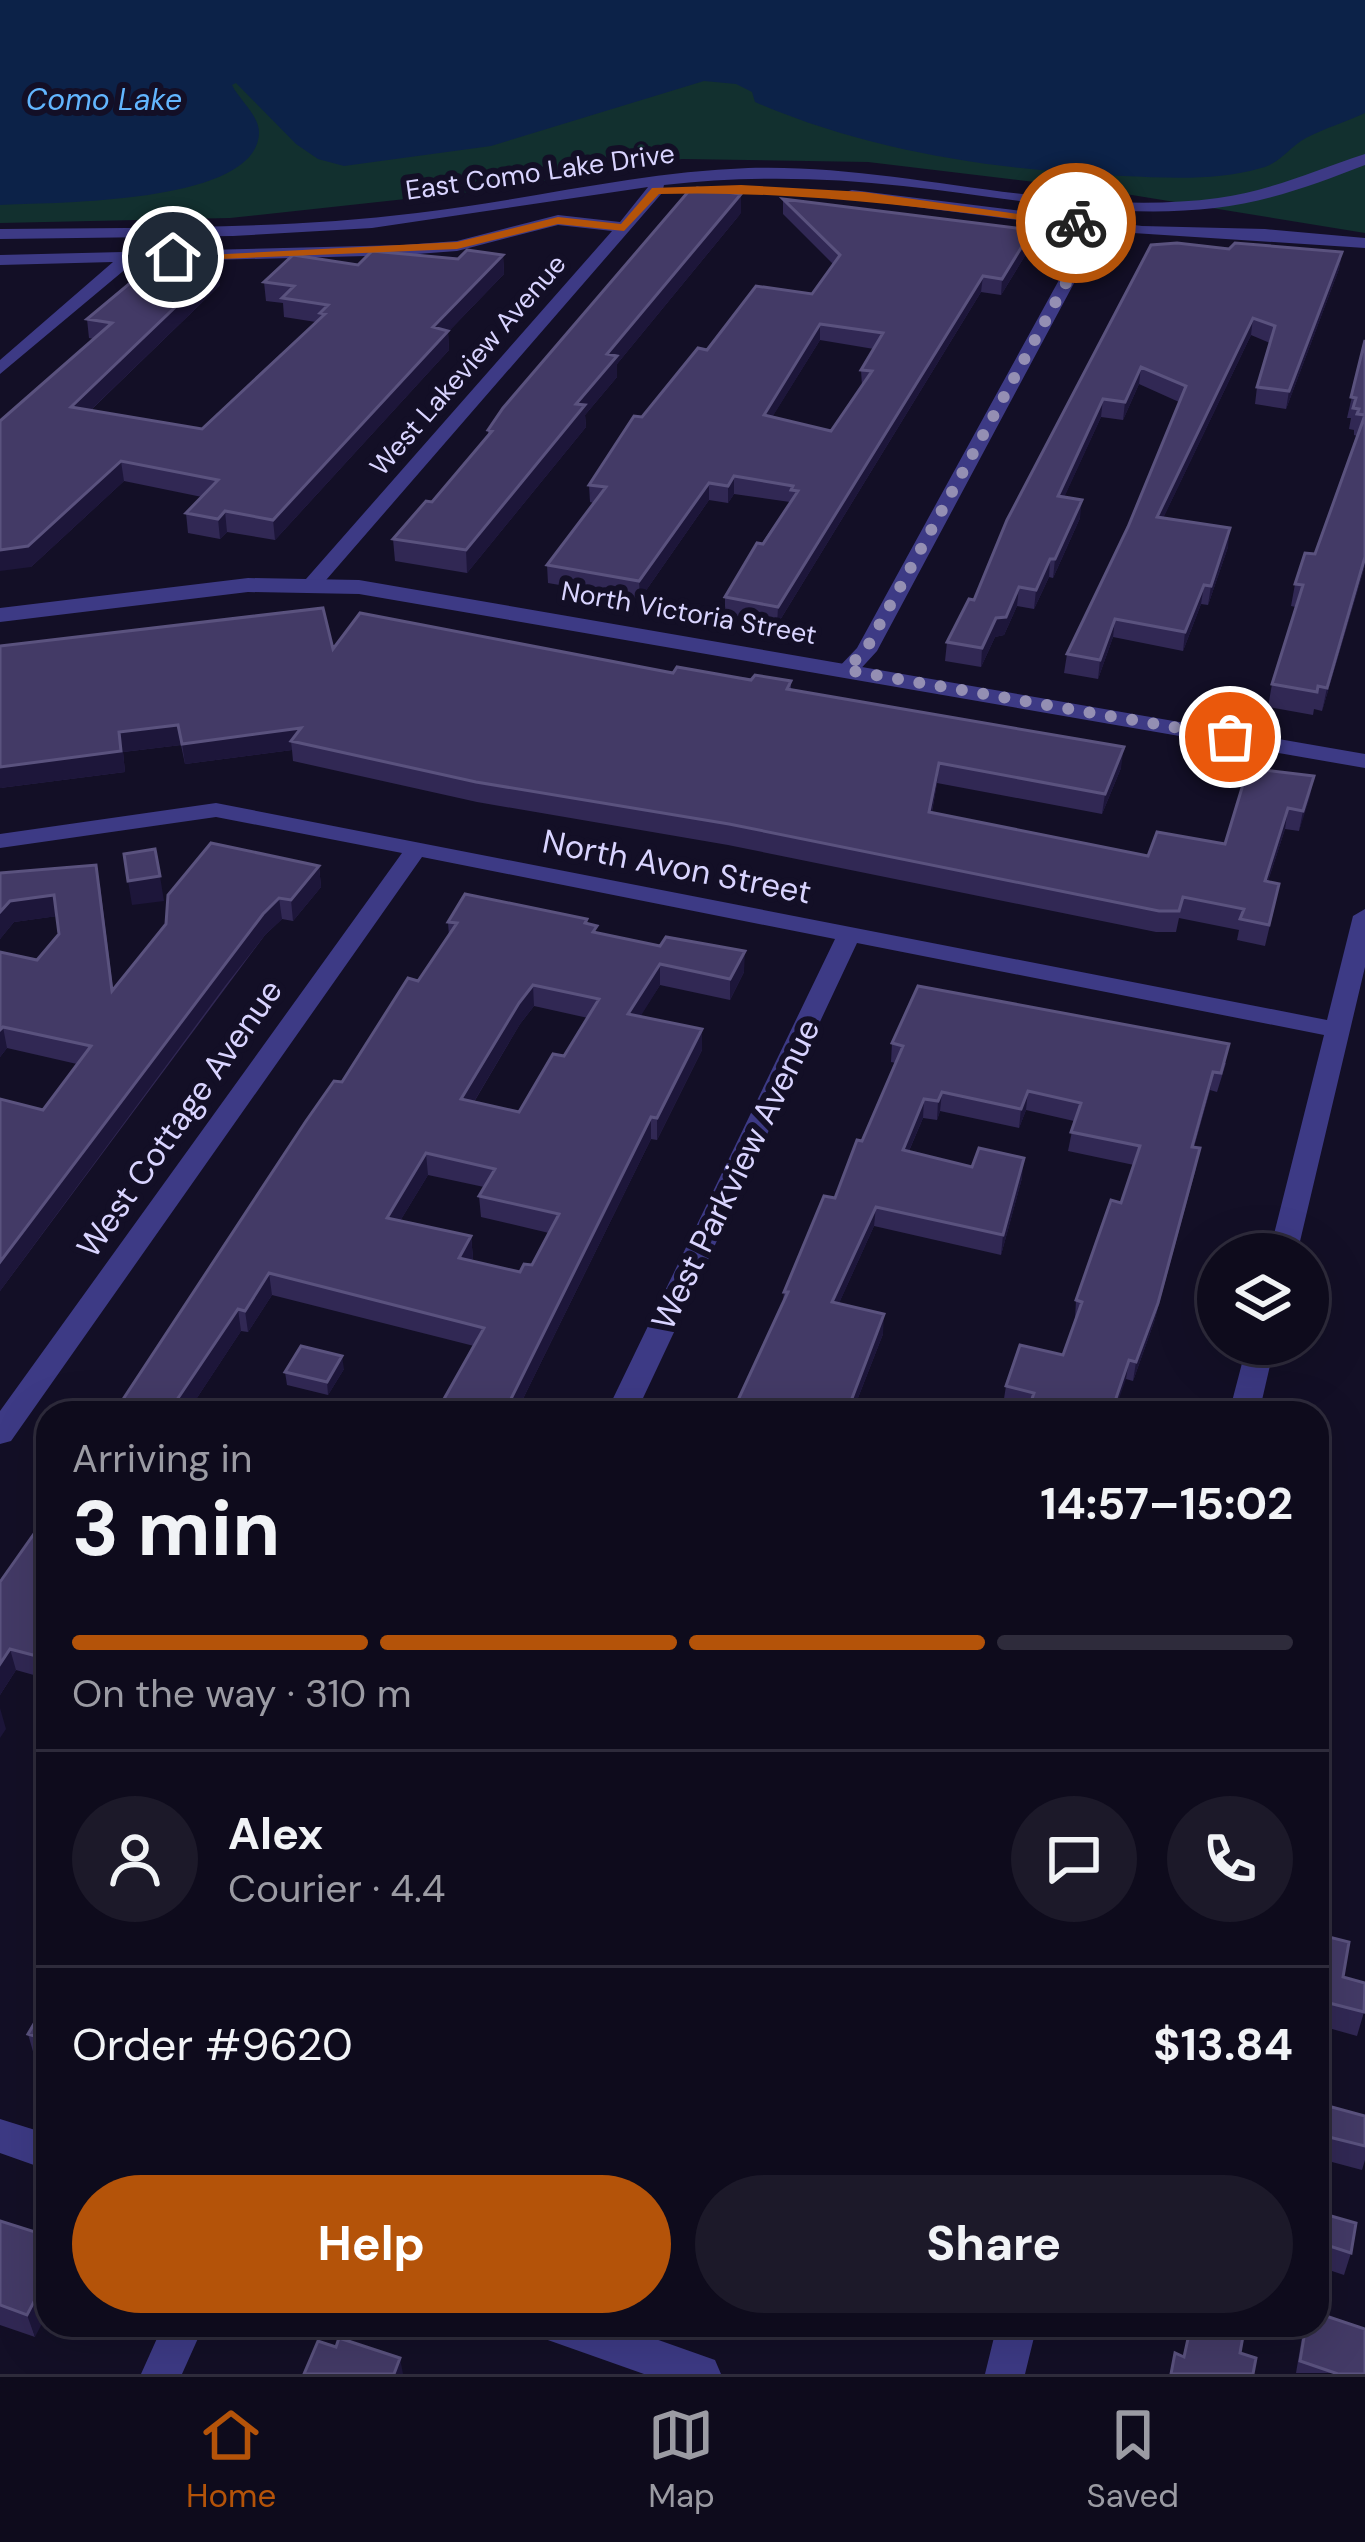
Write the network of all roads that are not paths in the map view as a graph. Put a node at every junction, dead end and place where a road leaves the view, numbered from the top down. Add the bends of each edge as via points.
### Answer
1 (1365, 159) edge
2 (656, 185) junction
3 (1097, 226) junction
4 (624, 227) junction
5 (0, 234) edge
6 (1365, 244) edge
7 (127, 259) junction
8 (0, 260) edge
9 (0, 369) edge
10 (313, 583) junction
11 (0, 615) edge
12 (847, 670) junction
13 (1365, 761) edge
14 (0, 841) edge
15 (418, 847) junction
16 (1365, 916) edge
17 (849, 934) junction
18 (1339, 1030) junction
19 (1288, 1233) edge
20 (1256, 1365) edge
21 (627, 1401) edge
22 (1247, 1401) edge
23 (0, 1432) edge
24 (0, 2136) edge
25 (36, 2148) edge
26 (178, 2337) edge
27 (594, 2337) edge
28 (1014, 2337) edge
29 (161, 2374) edge
30 (701, 2374) edge
31 (1005, 2374) edge

1 - 2 street, East Como Lake Drive via 1298,190 1188,208 853,176 755,173
2 - 3 street via 864,196
2 - 4 street, West Lakeview Avenue
2 - 5 street, East Como Lake Drive via 371,223
3 - 6 street
3 - 12 street via 869,644
4 - 7 street via 558,220 457,246
4 - 10 street, West Lakeview Avenue
7 - 8 street
7 - 9 street
10 - 11 street, North Victoria Street
10 - 12 street, North Victoria Street
12 - 13 street, North Victoria Street
14 - 15 street, North Avon Street via 215,810
15 - 17 street, North Avon Street
15 - 23 street, West Cottage Avenue
16 - 18 street
17 - 18 street, North Avon Street
17 - 21 street, West Parkview Avenue
18 - 19 street
20 - 22 street
24 - 25 street
26 - 29 street
27 - 30 street
28 - 31 street

